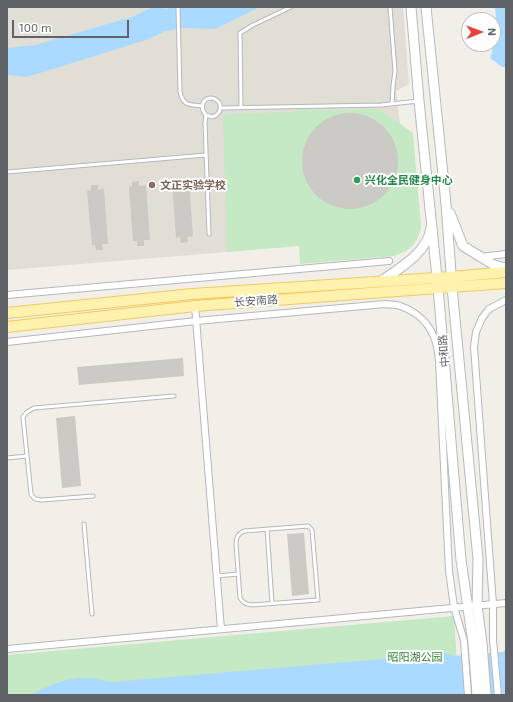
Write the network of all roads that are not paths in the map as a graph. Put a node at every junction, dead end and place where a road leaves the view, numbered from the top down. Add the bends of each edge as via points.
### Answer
1 (178, 7) edge
2 (291, 7) edge
3 (390, 7) edge
4 (411, 7) edge
5 (426, 7) edge
6 (419, 101) junction
7 (392, 104) junction
8 (202, 106) junction
9 (241, 107) junction
10 (221, 108) junction
11 (206, 115) junction
12 (206, 155) junction
13 (7, 172) edge
14 (446, 204) junction
15 (432, 218) junction
16 (209, 234) dead end
17 (506, 254) edge
18 (479, 257) junction
19 (389, 261) dead end
20 (506, 268) edge
21 (506, 272) edge
22 (381, 281) junction
23 (438, 282) junction
24 (451, 282) junction
25 (506, 283) edge
26 (7, 295) edge
27 (506, 300) edge
28 (194, 306) junction
29 (7, 313) edge
30 (196, 321) junction
31 (7, 326) edge
32 (7, 342) edge
33 (174, 396) dead end
34 (27, 456) junction
35 (7, 458) edge
36 (93, 496) dead end
37 (84, 524) dead end
38 (267, 529) junction
39 (238, 574) junction
40 (217, 576) junction
41 (272, 603) junction
42 (506, 603) edge
43 (492, 604) junction
44 (473, 606) junction
45 (454, 607) junction
46 (92, 614) dead end
47 (221, 628) junction
48 (478, 643) junction
49 (7, 649) edge
50 (468, 695) edge
51 (477, 695) edge
52 (486, 695) edge
53 (498, 695) edge

1 - 8 lane via 180,92 182,100 187,104
2 - 9 lane via 240,33
3 - 7 lane via 395,71
4 - 6 main road, 中和路
5 - 14 main road, 中和路
6 - 7 lane
6 - 15 main road, 中和路
7 - 9 lane
8 - 10 lane via 205,100 212,98 218,101
8 - 11 lane
9 - 10 lane
10 - 11 lane via 215,116
11 - 12 lane
12 - 13 lane
12 - 16 lane
14 - 18 main road via 463,246
14 - 24 main road, 中和路
15 - 22 main road via 430,232 418,252
15 - 23 main road, 中和路
17 - 18 street
18 - 20 main road
19 - 26 street
21 - 24 main road, 长安南路
22 - 23 main road, 长安南路
22 - 29 main road, 长安南路 via 192,294
23 - 24 main road, 长安南路
23 - 28 main road, 长安南路
23 - 44 main road, 中和路 via 462,560
24 - 25 main road, 长安南路
24 - 44 main road, 中和路 via 478,559
27 - 43 street via 489,309 482,318 476,332 474,347
28 - 30 street
28 - 31 main road, 长安南路
30 - 32 street
30 - 40 street
30 - 45 street via 385,304 399,306 422,318 431,330 439,362
33 - 34 lane via 34,408 24,417
34 - 35 lane
34 - 36 lane via 30,494 35,499
37 - 46 lane
38 - 39 lane via 239,533 236,538
38 - 41 lane
38 - 41 lane via 308,526 312,530 318,600
39 - 40 lane
39 - 41 lane via 240,598 243,602 252,605
40 - 47 street
42 - 43 street
43 - 44 street
43 - 53 street
44 - 45 street
44 - 48 main road, 中和路
45 - 47 street
45 - 50 street via 464,641
47 - 49 street
48 - 51 main road, 中和路
48 - 52 main road, 中和路

